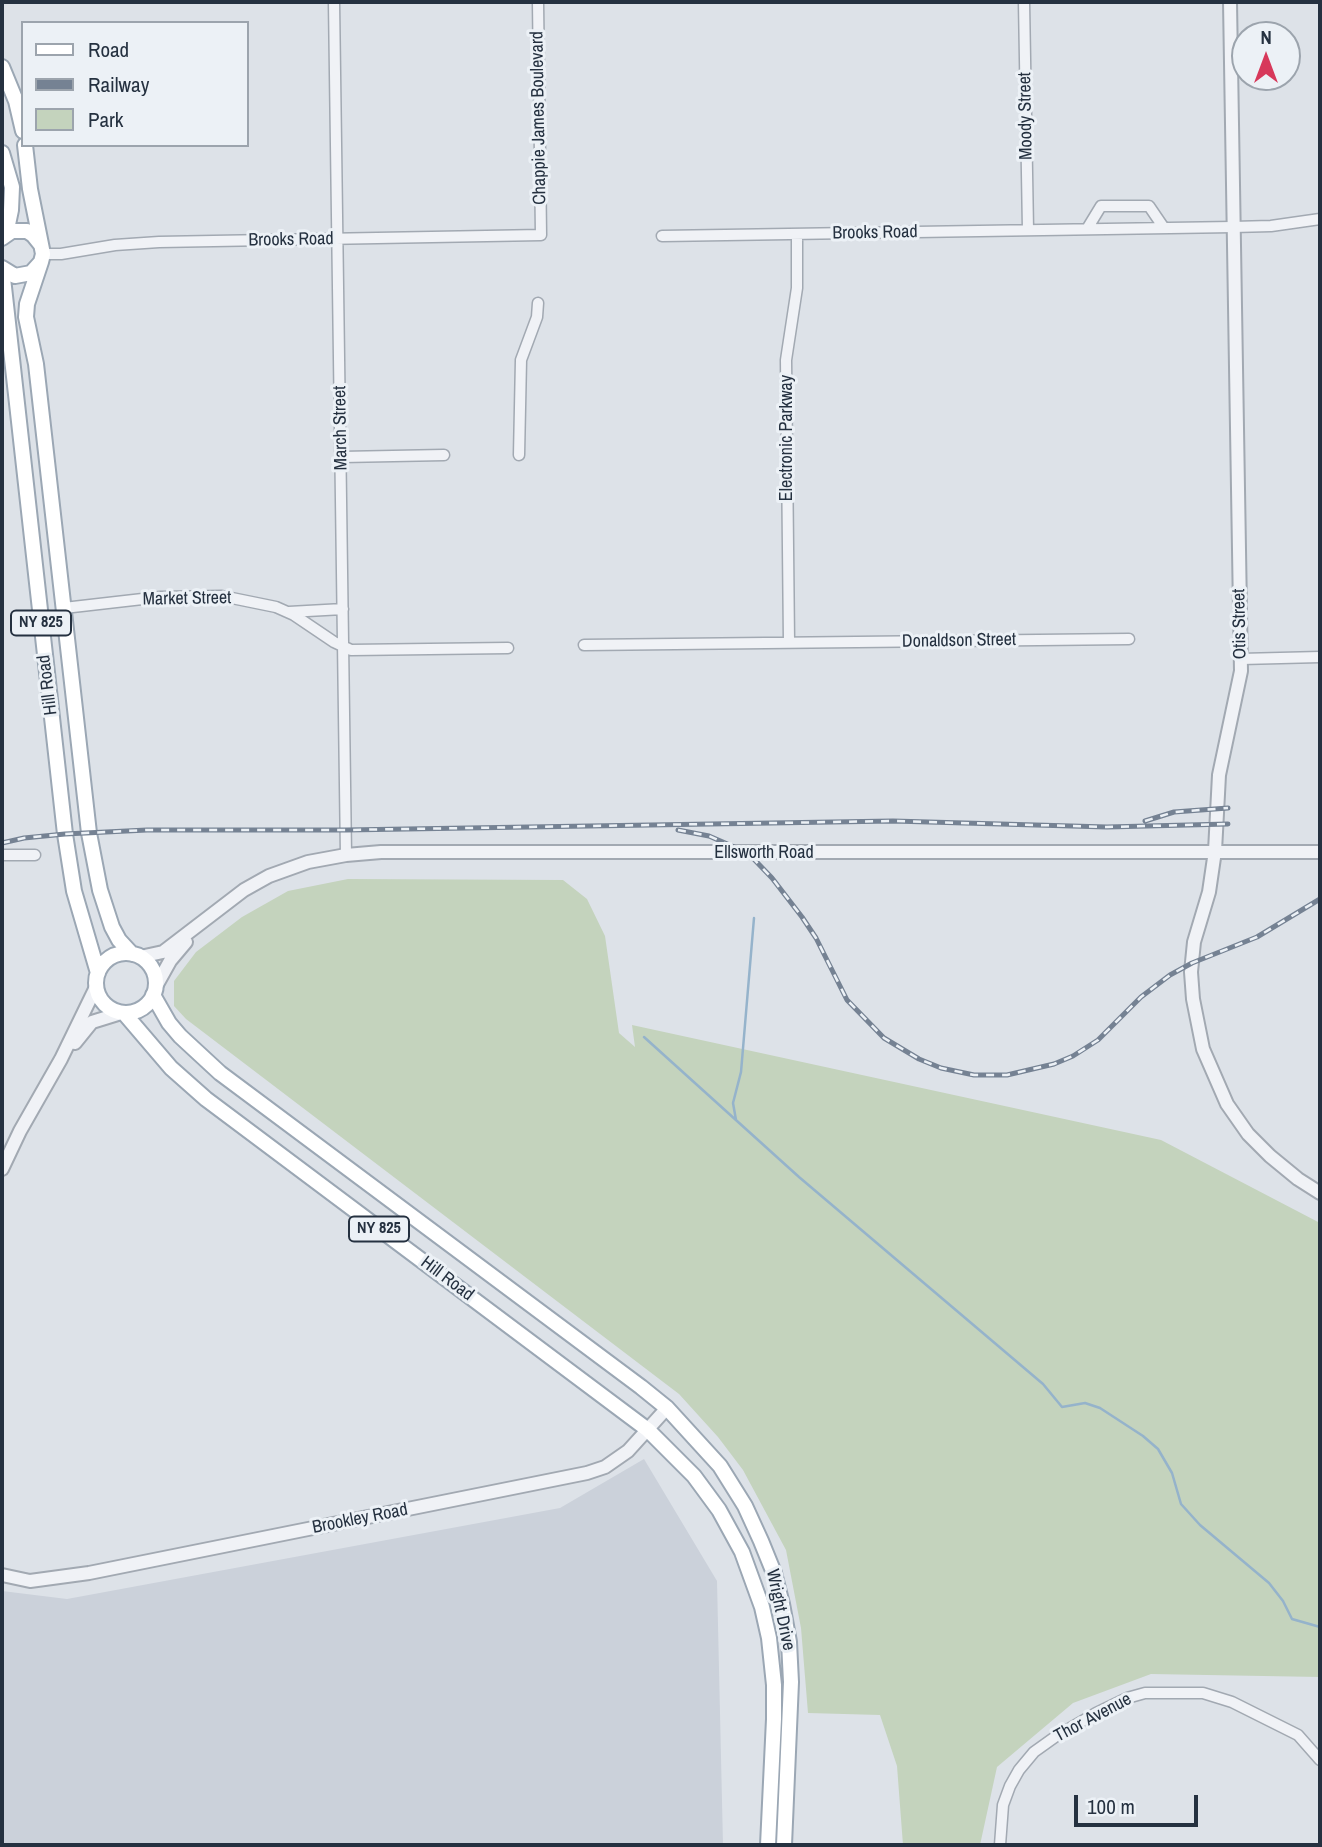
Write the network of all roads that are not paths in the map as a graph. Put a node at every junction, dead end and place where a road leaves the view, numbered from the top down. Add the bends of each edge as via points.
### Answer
1 (334, 2) edge
2 (538, 2) edge
3 (1024, 2) edge
4 (1230, 2) edge
5 (2, 66) edge
6 (21, 122) edge
7 (25, 147) edge
8 (2, 153) edge
9 (1320, 219) edge
10 (1233, 227) junction
11 (1164, 228) junction
12 (1087, 229) junction
13 (1028, 230) junction
14 (797, 234) junction
15 (541, 235) joint
16 (4, 236) edge
17 (662, 236) dead end
18 (338, 239) junction
19 (42, 254) junction
20 (2, 269) edge
21 (538, 303) dead end
22 (444, 454) dead end
23 (519, 455) dead end
24 (342, 457) junction
25 (64, 608) junction
26 (343, 608) junction
27 (285, 612) junction
28 (1129, 639) dead end
29 (789, 642) junction
30 (584, 645) dead end
31 (344, 647) junction
32 (508, 648) dead end
33 (1320, 657) edge
34 (1241, 659) junction
35 (1215, 851) junction
36 (1320, 852) edge
37 (2, 855) edge
38 (35, 855) dead end
39 (346, 855) junction
40 (220, 907) junction
41 (136, 956) junction
42 (97, 980) junction
43 (154, 992) junction
44 (122, 1013) junction
45 (61, 1059) junction
46 (2, 1169) edge
47 (1320, 1194) edge
48 (667, 1408) junction
49 (648, 1430) junction
50 (2, 1575) edge
51 (1320, 1760) edge
52 (768, 1845) edge
53 (784, 1845) edge
54 (1000, 1845) edge

1 - 18 street, March Street
2 - 15 street, Chappie James Boulevard
3 - 13 street, Moody Street
4 - 10 street, Otis Street
5 - 6 main road
7 - 19 main road
8 - 16 main road via 12,187
9 - 10 street, Brooks Road
10 - 11 street, Brooks Road
10 - 34 street, Otis Street
11 - 12 street, Brooks Road
11 - 12 street via 1149,206 1101,206
12 - 13 street, Brooks Road
13 - 14 street, Brooks Road
14 - 17 street, Brooks Road
14 - 29 street, Electronic Parkway via 797,288 786,360
15 - 18 street, Brooks Road
16 - 19 main road via 27,231 38,240
18 - 19 street, Brooks Road via 149,242
18 - 24 street, March Street
19 - 20 main road via 31,274 8,274
19 - 25 main road, Hill Road / NY 825 via 26,317 36,364
20 - 42 main road, Hill Road / NY 825 via 65,834
21 - 23 street via 521,360
22 - 24 street
24 - 26 street, March Street
25 - 27 street, Market Street via 204,596 241,598
25 - 41 main road, Hill Road / NY 825 via 93,859 112,927 118,940
26 - 27 street
26 - 31 street, March Street
27 - 31 street, Market Street
28 - 29 street, Donaldson Street
29 - 30 street
31 - 32 street, Market Street via 359,651
31 - 39 street, March Street
33 - 34 street
34 - 35 street, Otis Street via 1219,775
35 - 36 street, Ellsworth Road
35 - 39 street, Ellsworth Road
35 - 47 street, Otis Street via 1191,972 1203,1049 1227,1104 1248,1134
37 - 38 street
39 - 40 street, Ellsworth Road via 283,870
40 - 41 street, Ellsworth Road via 163,952
40 - 43 street, Ellsworth Road via 170,961
41 - 42 main road via 123,954 108,960
41 - 43 main road, NY 825 via 153,970
42 - 44 main road, NY 825 via 104,1004
42 - 45 street
43 - 44 main road via 142,1009
43 - 48 main road, Hill Road / NY 825 via 169,1023 220,1073
44 - 45 street via 92,1022
44 - 49 main road, Hill Road / NY 825 via 206,1099
45 - 46 street
48 - 49 street, Brookley Road
48 - 53 main road, Wright Drive / NY 825 via 720,1466 750,1518 777,1584 789,1642 791,1682
49 - 50 street, Brookley Road via 612,1463 587,1473 89,1573 30,1581
49 - 52 main road, Wright Drive / NY 825 via 694,1476 719,1510 742,1552 762,1607 774,1685
51 - 54 street, Thor Avenue via 1298,1735 1232,1702 1203,1693 1145,1693 1096,1713 1034,1752 1010,1786 1003,1805

